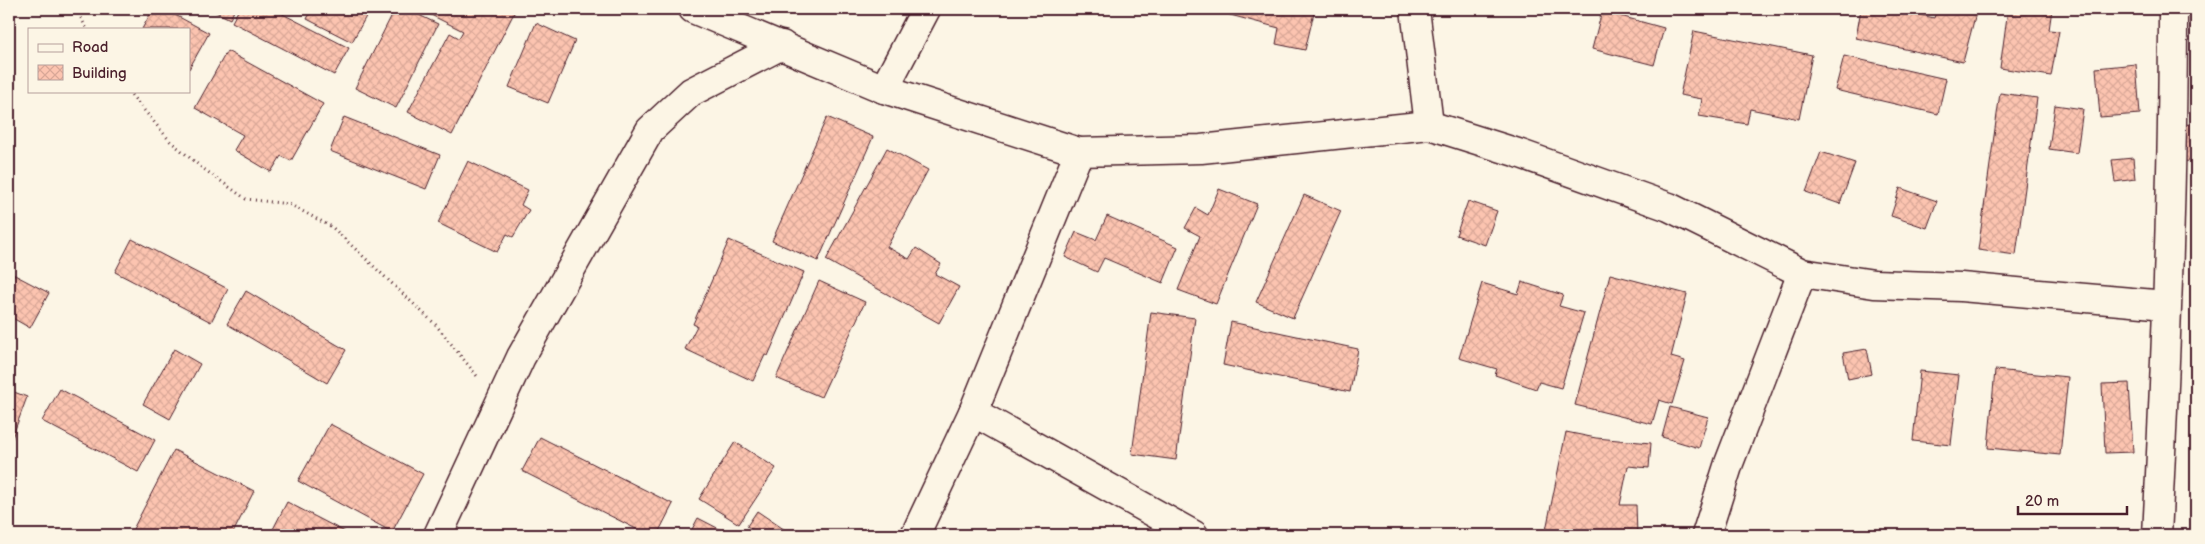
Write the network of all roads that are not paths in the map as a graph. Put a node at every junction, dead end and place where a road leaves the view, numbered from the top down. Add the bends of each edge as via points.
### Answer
1 (693, 9) edge
2 (926, 9) edge
3 (1415, 9) edge
4 (2173, 9) edge
5 (782, 45) junction
6 (884, 89) junction
7 (1429, 125) junction
8 (1079, 152) junction
9 (1802, 273) junction
10 (2166, 306) junction
11 (973, 412) junction
12 (438, 535) edge
13 (915, 535) edge
14 (1194, 535) edge
15 (1706, 535) edge
16 (2157, 535) edge

1 - 5 street
2 - 6 street
3 - 7 street
4 - 10 street
5 - 6 street
5 - 12 street via 691,92 650,130 521,357
6 - 8 street
7 - 8 street via 1201,149
7 - 9 street via 1669,207
8 - 11 street
9 - 10 street via 1874,284 1961,287
9 - 15 street via 1729,463
10 - 16 street
11 - 13 street
11 - 14 street

